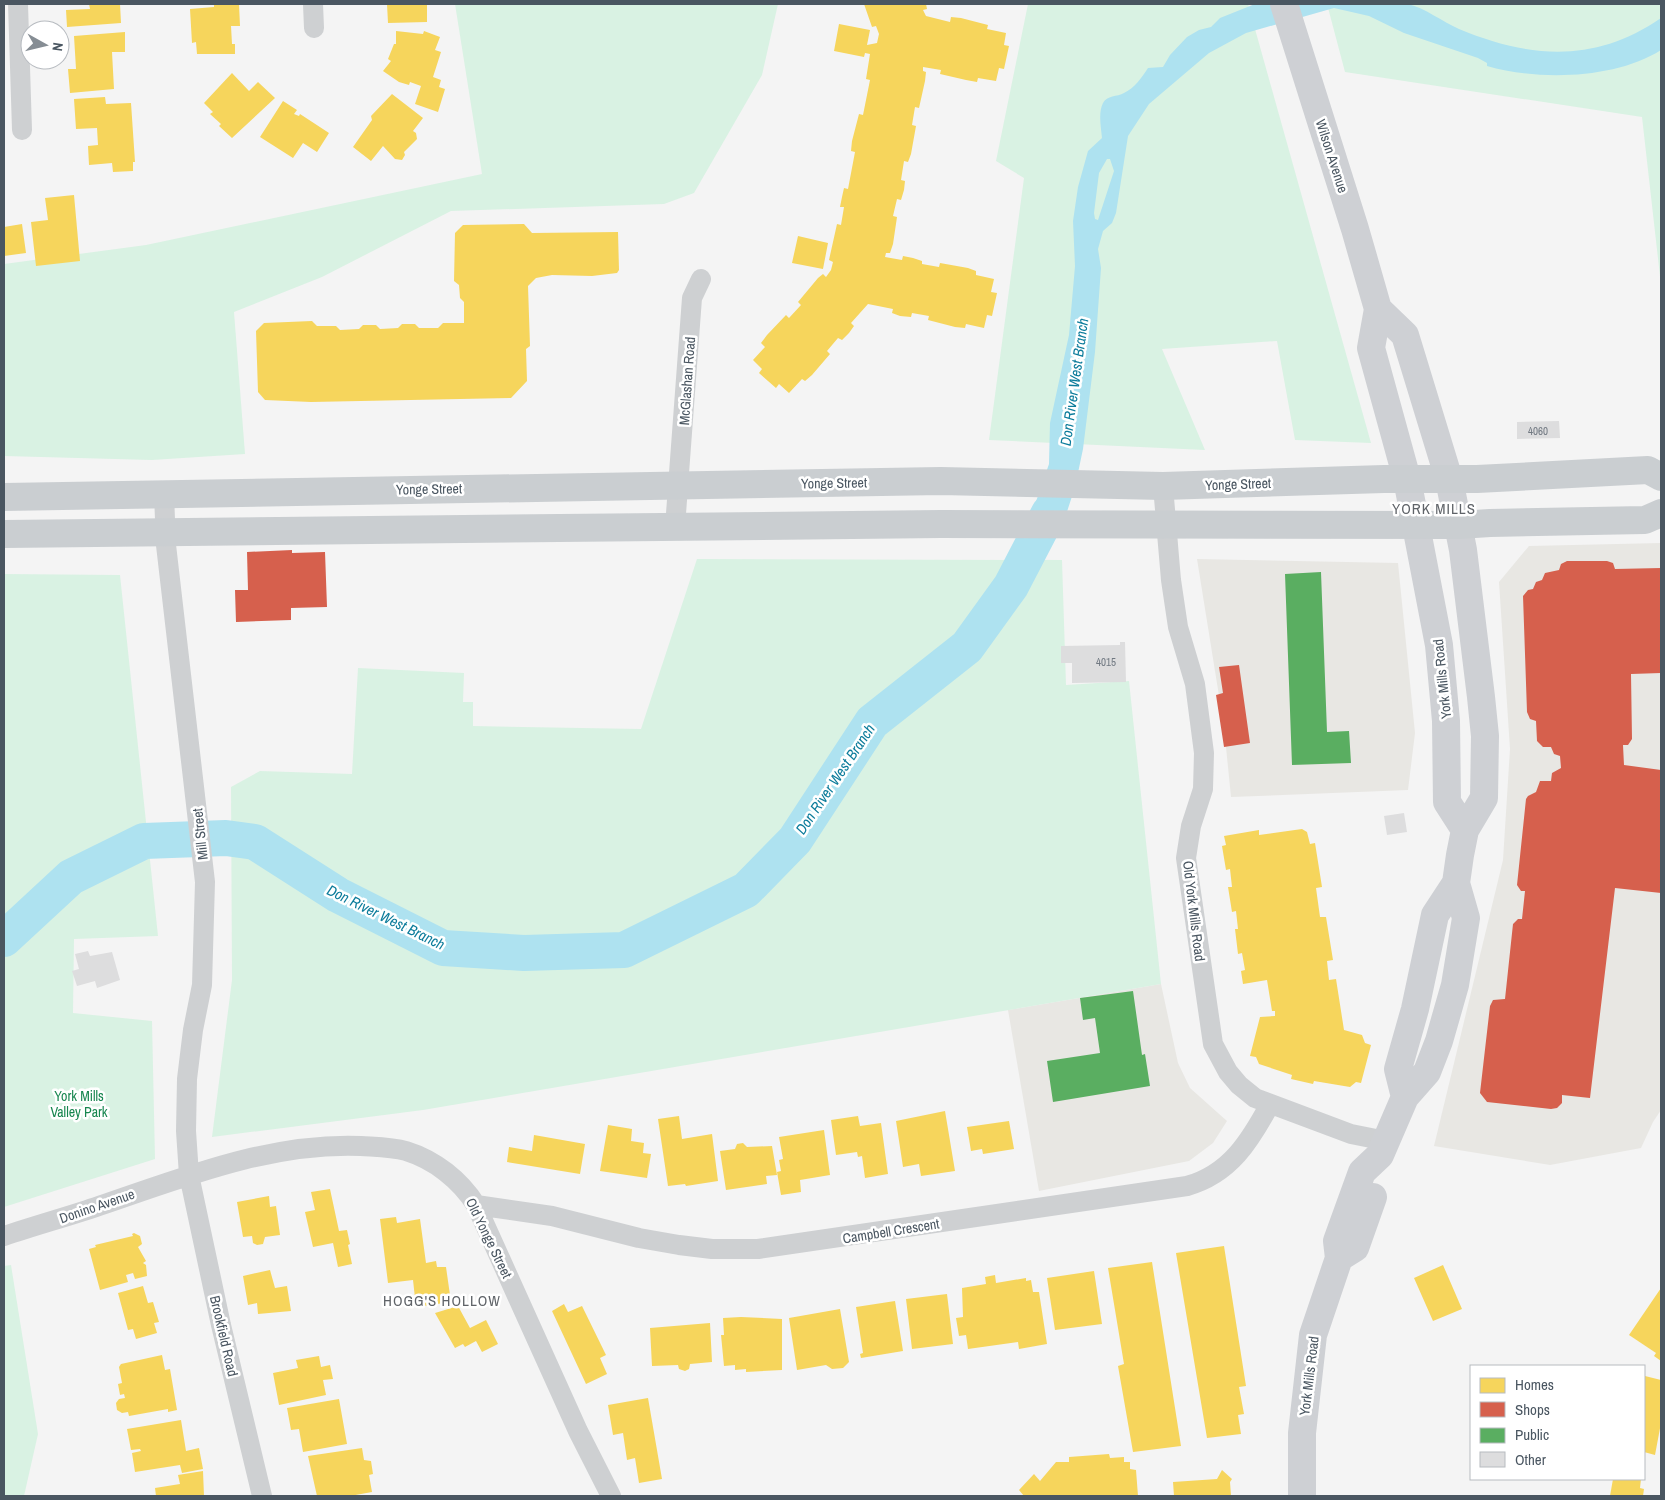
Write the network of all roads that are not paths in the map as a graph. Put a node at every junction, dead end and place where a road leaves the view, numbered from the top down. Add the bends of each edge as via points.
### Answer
1 (18, 4) edge
2 (313, 4) edge
3 (1284, 4) edge
4 (314, 28) dead end
5 (22, 130) dead end
6 (701, 279) dead end
7 (1378, 309) junction
8 (1661, 477) edge
9 (1407, 479) junction
10 (1450, 479) junction
11 (680, 485) junction
12 (1162, 486) junction
13 (164, 494) junction
14 (4, 497) edge
15 (1661, 512) edge
16 (1458, 525) junction
17 (1167, 526) junction
18 (1417, 526) junction
19 (676, 527) junction
20 (165, 530) junction
21 (4, 534) edge
22 (1465, 830) junction
23 (1270, 1104) junction
24 (1383, 1148) junction
25 (189, 1175) junction
26 (476, 1206) junction
27 (4, 1236) edge
28 (262, 1496) edge
29 (610, 1496) edge
30 (1302, 1496) edge

1 - 5 street
2 - 4 street
3 - 7 main road, Wilson Avenue
6 - 11 street, McGlashan Road via 692,298
7 - 9 main road, Wilson Avenue via 1372,348
7 - 10 main road via 1405,334
8 - 10 main road, Yonge Street via 1648,470
9 - 10 main road, Yonge Street
9 - 12 main road, Yonge Street
9 - 18 main road, Wilson Avenue
10 - 16 main road
11 - 12 main road, Yonge Street via 941,481
11 - 13 main road, Yonge Street
11 - 19 street, McGlashan Road
12 - 17 street, Old York Mills Road
13 - 14 main road, Yonge Street
13 - 20 street, Mill Street
15 - 16 main road via 1645,520
16 - 18 main road
16 - 22 main road, York Mills Road via 1485,736 1484,798
17 - 18 main road
17 - 19 main road
17 - 23 street, Old York Mills Road via 1178,627 1195,684 1204,753 1203,789 1190,826 1186,858 1211,1036 1216,1052 1234,1079 1248,1093
18 - 22 main road, York Mills Road via 1439,645 1446,721 1447,802
19 - 20 main road
20 - 21 main road
20 - 25 street, Mill Street via 205,882 202,985 187,1079
22 - 24 main road, York Mills Road via 1456,883 1435,915 1415,1009 1398,1069 1405,1096
23 - 24 street, Old York Mills Road
23 - 26 street, Campbell Crescent via 1253,1135 1231,1163 1202,1182 758,1249 712,1249 639,1238 552,1216
24 - 30 main road, York Mills Road via 1362,1172 1337,1241 1339,1258 1313,1335 1302,1433
25 - 26 street, Old Yonge Street via 297,1148 386,1148 404,1151 435,1164 453,1178
25 - 27 street, Donino Avenue
25 - 28 street, Brookfield Road
26 - 29 street, Old Yonge Street

